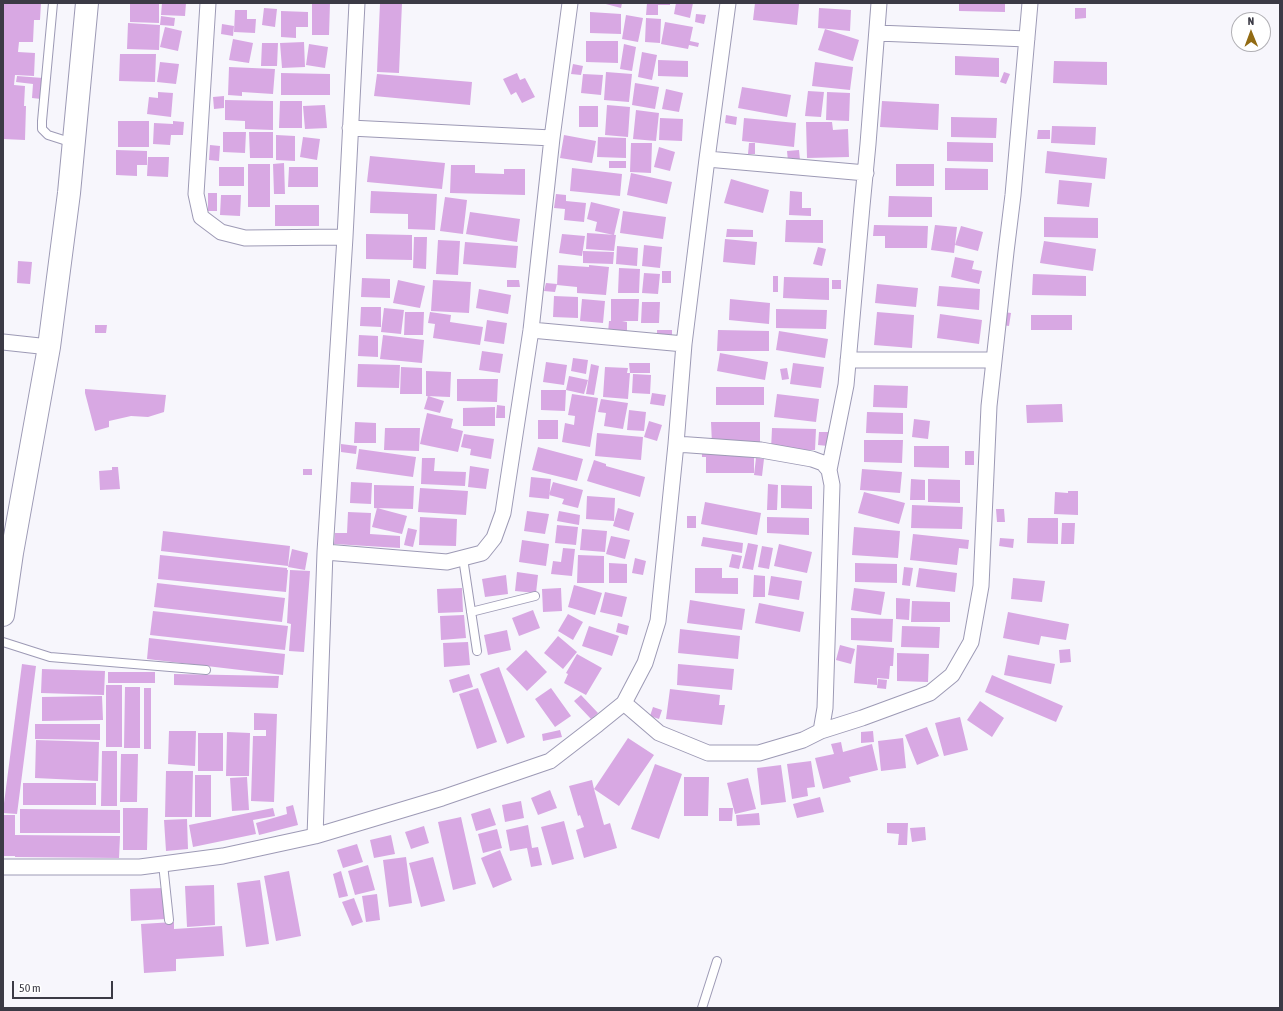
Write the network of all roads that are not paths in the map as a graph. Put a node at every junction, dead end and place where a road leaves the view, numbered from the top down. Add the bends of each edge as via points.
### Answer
1 (53, 3) edge
2 (87, 3) edge
3 (208, 3) edge
4 (357, 3) edge
5 (570, 3) edge
6 (728, 3) edge
7 (880, 3) edge
8 (1030, 3) edge
9 (877, 33) junction
10 (1027, 39) junction
11 (350, 128) junction
12 (552, 138) junction
13 (74, 143) junction
14 (707, 159) junction
15 (866, 173) junction
16 (345, 237) junction
17 (531, 330) junction
18 (3, 342) edge
19 (684, 344) junction
20 (49, 347) junction
21 (848, 360) junction
22 (994, 360) junction
23 (676, 444) junction
24 (829, 470) junction
25 (8, 552) edge
26 (325, 552) junction
27 (463, 558) junction
28 (535, 596) dead end
29 (472, 612) junction
30 (3, 615) edge
31 (3, 642) edge
32 (477, 651) dead end
33 (206, 670) dead end
34 (624, 703) junction
35 (821, 732) junction
36 (315, 836) junction
37 (163, 864) junction
38 (3, 867) edge
39 (169, 920) dead end
40 (717, 961) dead end
41 (702, 1008) edge

1 - 13 lane via 42,130 48,135
2 - 13 main road
3 - 16 street via 196,194 201,217 221,232 245,238
4 - 11 street
5 - 12 street
6 - 14 street
7 - 9 street
8 - 10 street
9 - 10 street
9 - 15 street
10 - 22 street via 1014,195
11 - 12 street
11 - 16 street
12 - 17 street
13 - 20 main road
14 - 15 street
14 - 19 street
15 - 21 street
16 - 26 street
17 - 19 street
17 - 27 street via 503,513 494,538 482,552
18 - 20 street
19 - 23 street
20 - 25 main road
21 - 22 street
21 - 24 street via 846,385
22 - 35 street via 989,406 981,586 971,642 952,674 930,692
23 - 24 street via 768,451 812,459 823,463
23 - 34 street via 658,621 645,663
24 - 35 street via 832,485 826,708
25 - 30 main road
26 - 27 street via 447,562
26 - 36 street
27 - 29 lane
28 - 29 lane
29 - 32 lane
31 - 33 lane via 50,657
34 - 35 street via 659,733 708,753 759,753
34 - 36 street via 550,761 442,798
36 - 37 street via 223,856
37 - 38 street via 140,867
37 - 39 lane
40 - 41 lane

